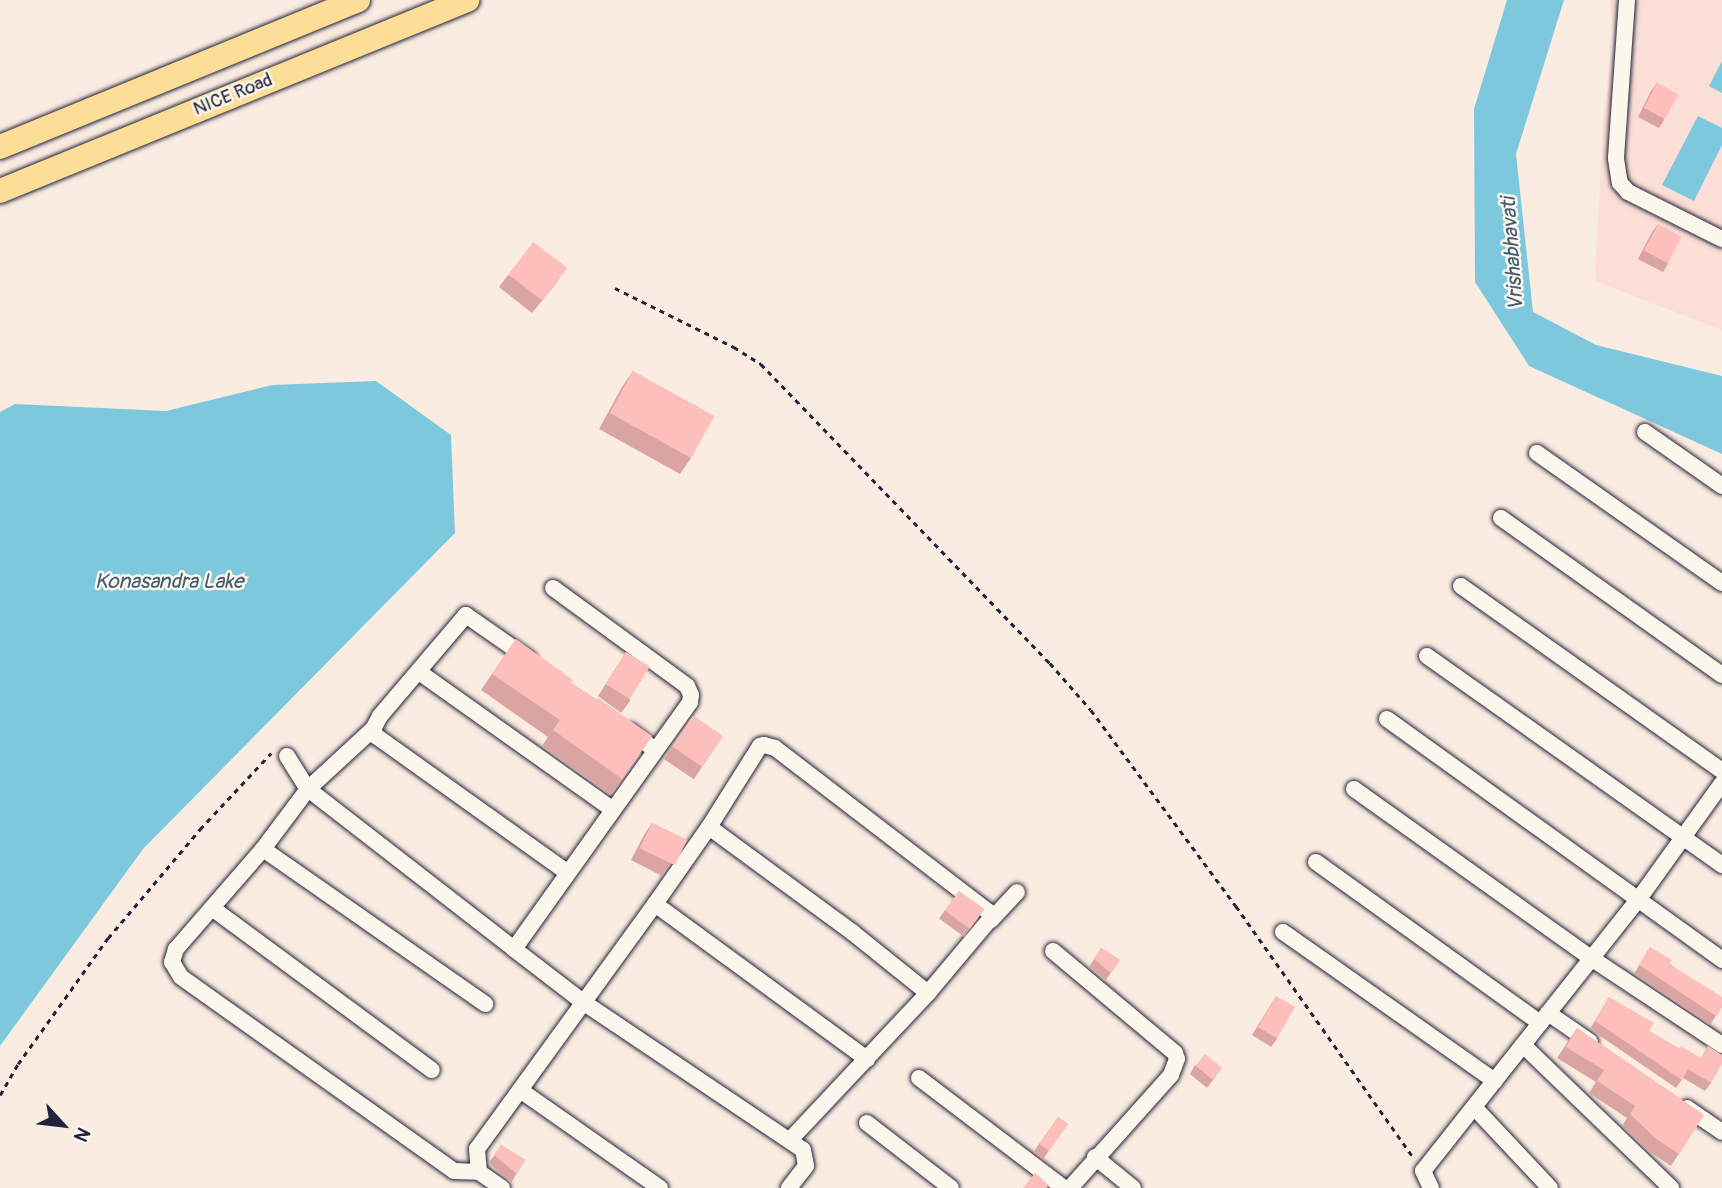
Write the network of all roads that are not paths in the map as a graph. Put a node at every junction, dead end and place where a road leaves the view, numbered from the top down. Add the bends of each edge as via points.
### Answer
1 (358, 0) edge
2 (467, 0) edge
3 (1627, 0) edge
4 (0, 147) edge
5 (0, 191) edge
6 (1722, 239) edge
7 (1645, 432) dead end
8 (1537, 453) dead end
9 (1722, 486) edge
10 (1500, 518) dead end
11 (1722, 583) edge
12 (1461, 586) dead end
13 (553, 587) dead end
14 (1427, 656) dead end
15 (544, 670) edge
16 (419, 672) junction
17 (1722, 674) edge
18 (1387, 719) dead end
19 (621, 725) edge
20 (373, 729) junction
21 (654, 749) junction
22 (287, 757) road end
23 (1722, 771) edge
24 (1722, 783) edge
25 (308, 789) junction
26 (1354, 789) dead end
27 (612, 808) junction
28 (709, 827) junction
29 (1683, 837) junction
30 (263, 849) junction
31 (1316, 862) dead end
32 (1722, 865) edge
33 (567, 872) junction
34 (1017, 892) dead end
35 (1638, 900) junction
36 (655, 904) junction
37 (212, 908) junction
38 (991, 920) junction
39 (1283, 932) dead end
40 (514, 949) junction
41 (1053, 951) dead end
42 (1591, 958) junction
43 (1722, 960) edge
44 (928, 993) junction
45 (583, 1002) junction
46 (485, 1004) dead end
47 (1544, 1018) junction
48 (1523, 1045) junction
49 (1722, 1045) edge
50 (1604, 1051) edge
51 (867, 1059) junction
52 (432, 1070) dead end
53 (919, 1078) dead end
54 (1495, 1081) junction
55 (520, 1090) junction
56 (1669, 1095) edge
57 (1474, 1107) junction
58 (867, 1123) dead end
59 (1722, 1132) edge
60 (790, 1140) junction
61 (1095, 1157) junction
62 (479, 1172) junction
63 (796, 1186) edge
64 (502, 1188) edge
65 (660, 1188) edge
66 (951, 1188) edge
67 (1064, 1188) edge
68 (1070, 1188) edge
69 (1133, 1188) edge
70 (1431, 1188) edge
71 (1550, 1188) edge
72 (1671, 1188) edge

1 - 4 highway
2 - 5 highway, NICE Road
3 - 6 street via 1616,159 1620,183 1628,192
7 - 9 street
8 - 11 street
10 - 17 street
12 - 23 street
13 - 21 street via 690,690 690,702
14 - 29 street
15 - 16 street via 466,615
16 - 20 street
16 - 27 street
18 - 35 street
19 - 21 street
20 - 25 street
20 - 33 street via 376,736
21 - 27 street
22 - 25 street
24 - 29 street
25 - 30 street
25 - 40 street
26 - 42 street
27 - 33 street
28 - 36 street
28 - 38 street via 760,746 768,745 989,912
28 - 44 street
29 - 32 street
29 - 35 street
30 - 37 street
30 - 46 street
31 - 47 street
33 - 40 street
34 - 38 street
35 - 42 street
35 - 43 street
36 - 45 street
36 - 51 street
37 - 52 street
37 - 62 street via 176,949 172,962 181,977 454,1171
38 - 44 street
39 - 54 street
40 - 45 street
41 - 61 street via 1177,1059 1171,1075
42 - 47 street
42 - 49 street
44 - 51 street
45 - 55 street
45 - 60 street
47 - 48 street
47 - 50 street
48 - 54 street
48 - 72 street
51 - 60 street
53 - 67 street
54 - 57 street
55 - 62 street via 477,1149
55 - 65 street
56 - 59 street
57 - 70 street via 1423,1171
57 - 71 street
58 - 66 street
60 - 63 street via 807,1158
61 - 68 street
61 - 69 street
62 - 64 street

